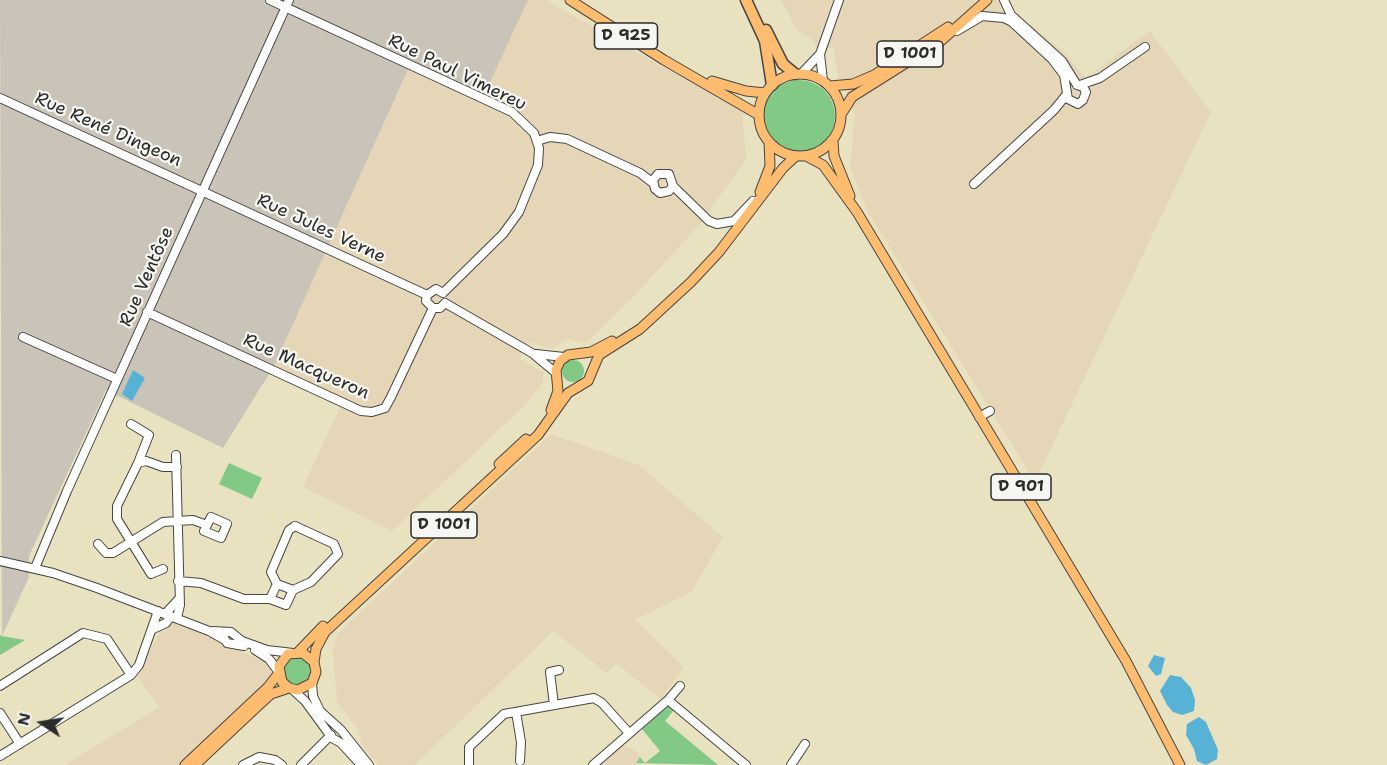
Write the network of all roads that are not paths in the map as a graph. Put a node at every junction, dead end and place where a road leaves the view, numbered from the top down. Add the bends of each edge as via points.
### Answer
1 (270, 0) edge
2 (570, 0) edge
3 (746, 0) edge
4 (751, 0) edge
5 (839, 0) edge
6 (979, 0) edge
7 (987, 0) edge
8 (1004, 0) edge
9 (287, 4) edge
10 (941, 41) junction
11 (1145, 47) dead end
12 (820, 54) junction
13 (683, 70) junction
14 (798, 74) junction
15 (1100, 78) junction
16 (827, 84) junction
17 (1078, 85) junction
18 (768, 89) junction
19 (1067, 92) junction
20 (1086, 95) junction
21 (0, 98) edge
22 (1074, 104) junction
23 (1054, 110) junction
24 (842, 113) junction
25 (759, 115) junction
26 (537, 141) junction
27 (833, 141) junction
28 (769, 142) junction
29 (801, 156) junction
30 (655, 179) junction
31 (974, 184) dead end
32 (673, 186) junction
33 (203, 190) junction
34 (758, 196) junction
35 (753, 207) junction
36 (857, 212) junction
37 (443, 293) junction
38 (427, 295) junction
39 (445, 303) junction
40 (433, 308) junction
41 (147, 312) junction
42 (653, 317) junction
43 (23, 337) dead end
44 (532, 353) junction
45 (576, 354) junction
46 (564, 357) junction
47 (591, 371) junction
48 (557, 376) junction
49 (117, 379) junction
50 (577, 388) junction
51 (990, 411) dead end
52 (980, 417) junction
53 (131, 424) dead end
54 (176, 455) dead end
55 (138, 463) junction
56 (177, 467) junction
57 (177, 519) junction
58 (207, 525) dead end
59 (130, 542) junction
60 (98, 544) dead end
61 (0, 561) edge
62 (35, 568) junction
63 (163, 569) dead end
64 (178, 581) junction
65 (277, 584) junction
66 (293, 590) junction
67 (270, 599) junction
68 (178, 600) junction
69 (168, 615) junction
70 (153, 629) junction
71 (229, 638) junction
72 (295, 652) junction
73 (314, 662) junction
74 (559, 670) dead end
75 (278, 672) junction
76 (131, 675) junction
77 (312, 683) junction
78 (0, 686) edge
79 (680, 686) dead end
80 (291, 689) junction
81 (668, 700) junction
82 (555, 705) junction
83 (0, 712) edge
84 (516, 712) junction
85 (629, 733) junction
86 (336, 735) junction
87 (20, 744) junction
88 (806, 744) dead end
89 (0, 756) edge
90 (520, 761) dead end
91 (185, 765) edge
92 (195, 765) edge
93 (243, 765) edge
94 (282, 765) edge
95 (301, 765) edge
96 (361, 765) edge
97 (369, 765) edge
98 (469, 765) edge
99 (593, 765) edge
100 (746, 765) edge
101 (791, 765) edge
102 (1180, 765) edge

1 - 9 street
2 - 13 main road, D 925
3 - 18 highway via 765,42
4 - 14 highway via 780,59
5 - 12 street
6 - 16 main road, D 1001 via 937,36 874,75 853,84
7 - 10 main road, D 1001
8 - 17 street via 1011,15 1062,61
9 - 26 street, Rue Paul Vimereu via 512,112 524,121
9 - 33 street, Rue Ventôse
10 - 19 street via 982,16 1004,18 1052,59 1064,75
10 - 24 main road, D 1001 via 857,94
11 - 15 street
12 - 14 street
12 - 16 street
13 - 18 main road, D 925 via 732,88
13 - 25 main road, D 925
14 - 16 main road
14 - 18 main road
15 - 17 street
15 - 20 street
16 - 24 main road
17 - 19 street
17 - 20 street
18 - 25 main road
19 - 22 street
19 - 23 street
20 - 22 street
21 - 33 street, Rue René Dingeon
22 - 23 street
23 - 31 street
24 - 27 main road
25 - 28 main road
26 - 30 street via 562,138
26 - 37 street via 538,165 514,220
27 - 29 main road via 822,150
27 - 36 main road, D 901 via 834,156
28 - 29 main road via 783,152
28 - 34 main road via 770,166
29 - 35 main road
29 - 36 main road, D 901 via 823,165
30 - 32 street via 669,174
30 - 32 street via 660,193
32 - 34 street via 717,225 734,221
33 - 38 street, Rue Jules Verne
33 - 41 street, Rue Ventôse
34 - 35 main road
35 - 42 main road via 719,252
36 - 52 main road, D 901
37 - 38 street via 436,289
37 - 39 street
38 - 40 street
39 - 40 street
39 - 44 street
40 - 41 street, Rue Macqueron via 385,408 372,412 361,411
41 - 49 street, Rue Ventôse
42 - 45 main road via 591,352
42 - 47 main road via 599,355
43 - 49 street
44 - 46 street
44 - 48 street
45 - 46 main road
45 - 47 main road via 587,361
46 - 48 main road via 558,363
47 - 50 main road via 588,381
48 - 50 main road via 567,387
48 - 72 main road, D 1001 via 555,400 534,432
49 - 62 street, Rue Ventôse
50 - 73 main road, D 1001 via 568,393 544,428 521,452 325,632
51 - 52 street
52 - 102 main road, D 901 via 1145,695
53 - 55 street via 149,435
54 - 56 street
55 - 56 street
55 - 59 street via 117,506 117,519
56 - 57 street
57 - 58 street
57 - 59 street via 162,522
57 - 64 street
59 - 60 street via 113,553 106,553
59 - 63 street via 151,574
61 - 62 street
62 - 69 street
64 - 67 street via 201,583 244,599
64 - 68 street
65 - 66 street
65 - 66 street via 272,568 292,528 334,544 336,560 311,582
65 - 67 street
66 - 67 street via 286,605
68 - 69 street
68 - 69 street via 180,605
69 - 70 street
69 - 70 street via 166,623
69 - 71 street
70 - 76 street
71 - 72 street via 267,650
71 - 75 street via 269,659
72 - 73 main road
72 - 75 main road via 281,661
73 - 77 main road
74 - 82 street via 550,672
75 - 80 main road
75 - 91 main road via 268,687
76 - 78 street via 107,639 83,633
76 - 87 street
77 - 80 main road via 303,689
77 - 86 street via 317,706
79 - 81 street
80 - 86 street
80 - 92 main road via 271,694
81 - 85 street
81 - 100 street
82 - 84 street
82 - 85 street via 594,698
83 - 87 street
84 - 90 street
84 - 98 street via 504,714 474,740 469,747
85 - 99 street
86 - 95 street
86 - 96 street
86 - 97 street
87 - 89 street
88 - 101 street
93 - 94 street via 259,757

